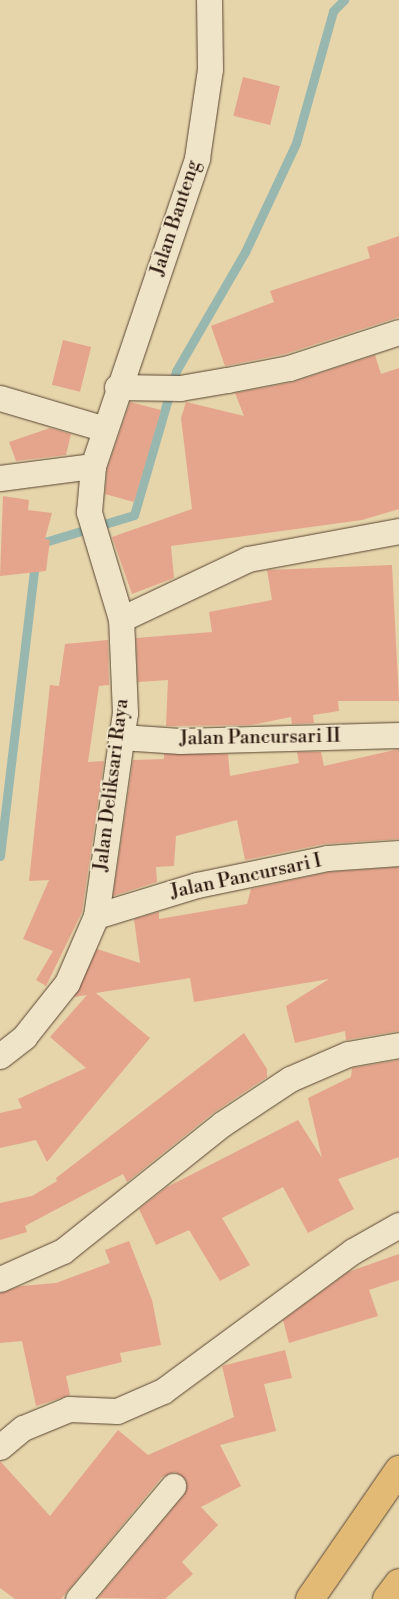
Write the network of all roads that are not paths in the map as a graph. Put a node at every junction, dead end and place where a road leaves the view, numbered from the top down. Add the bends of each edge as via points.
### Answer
1 (209, 0) edge
2 (396, 340) edge
3 (116, 387) junction
4 (0, 398) edge
5 (102, 428) junction
6 (93, 466) junction
7 (0, 478) edge
8 (399, 531) edge
9 (121, 619) junction
10 (399, 735) edge
11 (121, 738) junction
12 (399, 853) edge
13 (96, 916) junction
14 (399, 1045) edge
15 (0, 1056) edge
16 (399, 1225) edge
17 (0, 1279) edge
18 (0, 1447) edge
19 (399, 1470) edge
20 (173, 1486) dead end
21 (399, 1584) edge
22 (78, 1599) edge
23 (310, 1599) edge
24 (387, 1599) edge

1 - 3 street, Jalan Banteng via 210,68 196,158
2 - 3 street via 289,368 171,387
3 - 5 street, Jalan Banteng
4 - 5 street
5 - 6 street, Jalan Deliksari Raya
6 - 7 street
6 - 9 street, Jalan Deliksari Raya via 89,512 96,548
8 - 9 street via 248,559
9 - 11 street, Jalan Deliksari Raya via 125,713
10 - 11 street, Jalan Pancursari II via 180,741
11 - 13 street, Jalan Deliksari Raya
12 - 13 street, Jalan Pancursari I via 327,858 198,884
13 - 15 street, Jalan Deliksari Raya via 67,983 24,1037
14 - 17 street via 348,1054 290,1079 222,1124 63,1251
16 - 18 street via 353,1250 163,1391 117,1410 69,1409 23,1428
19 - 23 highway
20 - 22 street
21 - 24 highway

